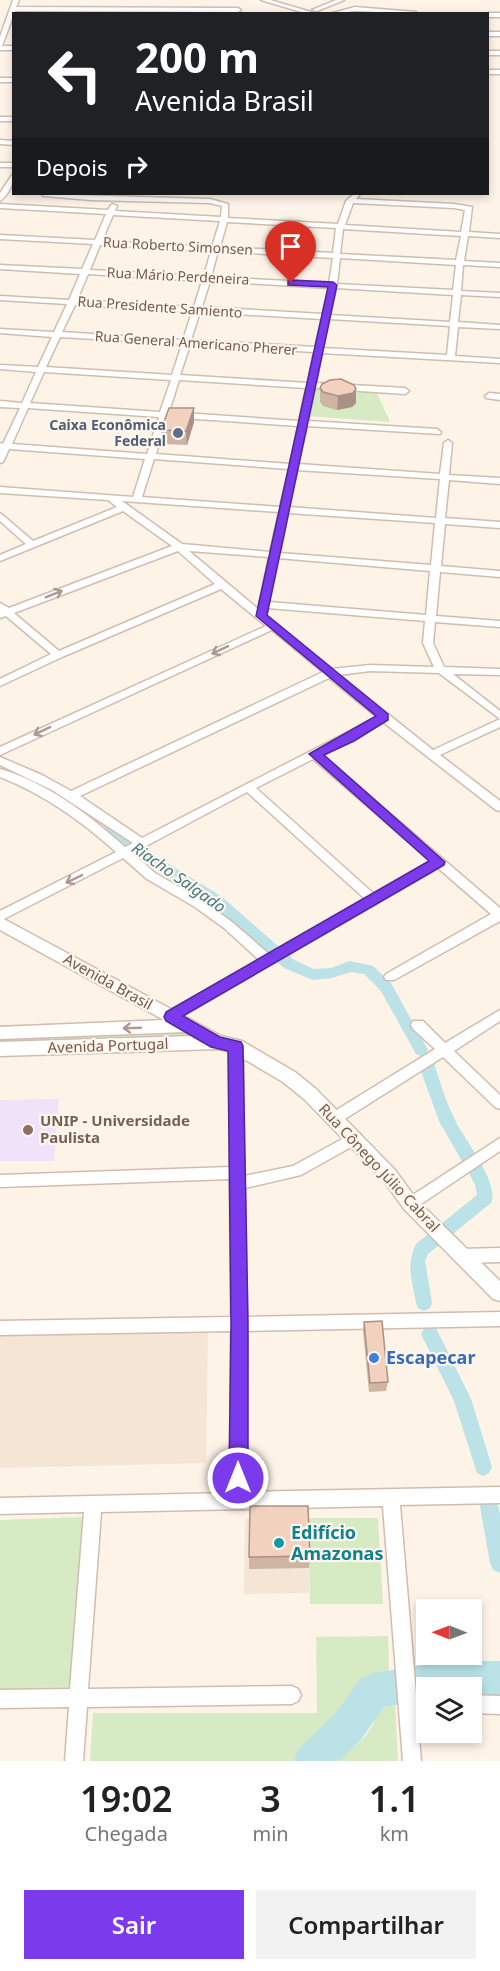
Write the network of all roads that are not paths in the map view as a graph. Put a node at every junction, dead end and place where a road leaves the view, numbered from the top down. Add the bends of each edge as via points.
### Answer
1 (16, 0) edge
2 (129, 0) edge
3 (264, 0) edge
4 (341, 0) edge
5 (309, 5) dead end
6 (13, 9) junction
7 (238, 10) dead end
8 (12, 12) edge
9 (12, 12) edge
10 (127, 12) edge
11 (317, 12) edge
12 (341, 12) edge
13 (392, 12) edge
14 (7, 28) edge
15 (0, 46) edge
16 (12, 177) edge
17 (2, 190) edge
18 (80, 195) edge
19 (356, 195) edge
20 (116, 196) edge
21 (0, 199) edge
22 (350, 201) junction
23 (0, 207) edge
24 (110, 213) junction
25 (224, 220) junction
26 (340, 227) junction
27 (465, 234) junction
28 (500, 236) edge
29 (0, 237) edge
30 (97, 242) junction
31 (215, 248) junction
32 (337, 255) junction
33 (460, 261) junction
34 (500, 264) edge
35 (0, 267) edge
36 (85, 271) junction
37 (207, 278) junction
38 (333, 285) junction
39 (458, 293) junction
40 (500, 295) edge
41 (0, 298) edge
42 (72, 302) junction
43 (197, 310) junction
44 (324, 318) junction
45 (454, 324) junction
46 (500, 327) edge
47 (0, 331) edge
48 (56, 335) junction
49 (186, 343) junction
50 (319, 351) junction
51 (451, 358) junction
52 (500, 361) edge
53 (0, 367) edge
54 (41, 369) junction
55 (175, 378) junction
56 (312, 385) junction
57 (405, 391) dead end
58 (489, 396) dead end
59 (500, 397) edge
60 (0, 404) edge
61 (26, 406) junction
62 (163, 415) junction
63 (303, 422) junction
64 (437, 432) dead end
65 (448, 443) dead end
66 (3, 446) edge
67 (150, 456) junction
68 (0, 460) edge
69 (295, 465) junction
70 (446, 478) junction
71 (500, 481) edge
72 (0, 490) edge
73 (110, 497) junction
74 (137, 499) junction
75 (125, 507) junction
76 (286, 508) junction
77 (0, 516) edge
78 (439, 520) junction
79 (500, 525) edge
80 (32, 545) junction
81 (179, 547) junction
82 (276, 555) junction
83 (0, 558) edge
84 (435, 569) junction
85 (500, 574) edge
86 (222, 585) junction
87 (263, 610) junction
88 (2, 611) edge
89 (430, 618) junction
90 (500, 624) edge
91 (273, 626) junction
92 (58, 656) junction
93 (440, 669) junction
94 (500, 672) edge
95 (330, 673) junction
96 (0, 683) edge
97 (500, 716) edge
98 (384, 717) junction
99 (500, 723) edge
100 (0, 751) edge
101 (315, 754) junction
102 (433, 754) junction
103 (0, 760) edge
104 (0, 773) edge
105 (248, 786) junction
106 (71, 796) junction
107 (497, 801) edge
108 (134, 849) junction
109 (439, 862) junction
110 (372, 899) junction
111 (500, 915) edge
112 (0, 916) edge
113 (0, 922) edge
114 (270, 960) junction
115 (390, 977) dead end
116 (500, 1015) edge
117 (171, 1017) junction
118 (418, 1025) dead end
119 (190, 1026) junction
120 (0, 1033) edge
121 (216, 1042) junction
122 (236, 1046) junction
123 (0, 1049) edge
124 (443, 1049) junction
125 (500, 1102) edge
126 (335, 1118) junction
127 (355, 1138) junction
128 (500, 1144) edge
129 (237, 1179) junction
130 (0, 1181) edge
131 (410, 1204) junction
132 (500, 1255) edge
133 (461, 1256) junction
134 (500, 1293) edge
135 (500, 1318) edge
136 (239, 1323) junction
137 (0, 1328) edge
138 (500, 1495) edge
139 (391, 1498) junction
140 (238, 1501) junction
141 (93, 1504) junction
142 (0, 1506) edge
143 (292, 1695) dead end
144 (78, 1698) junction
145 (0, 1699) edge
146 (413, 1700) edge
147 (482, 1704) edge
148 (500, 1705) edge
149 (74, 1761) edge
150 (412, 1761) edge

1 - 6 street
2 - 10 street
3 - 11 street
4 - 11 street
5 - 11 street
6 - 9 street
6 - 10 street
7 - 10 street
8 - 14 street
12 - 13 street
14 - 15 street
16 - 17 street
17 - 21 street
18 - 20 street
19 - 22 street
20 - 24 street
20 - 25 street via 210,201 226,205
22 - 26 street
22 - 27 street via 467,208 470,211
23 - 24 street
24 - 25 street
24 - 30 street
25 - 26 street
25 - 31 street
26 - 27 street
26 - 32 street
27 - 28 street
27 - 33 street
29 - 30 street, Rua Roberto Simonsen
30 - 31 street, Rua Roberto Simonsen
30 - 36 street
31 - 32 street, Rua Roberto Simonsen
31 - 37 street
32 - 33 street, Rua Roberto Simonsen
32 - 38 street
33 - 34 street, Rua Roberto Simonsen
33 - 39 street
35 - 36 street, Rua Mário Perdeneira
36 - 37 street, Rua Mário Perdeneira
36 - 42 street
37 - 38 street, Rua Mário Perdeneira
37 - 43 street
38 - 39 street, Rua Mário Perdeneira
38 - 44 street
39 - 40 street, Rua Mário Perdeneira
39 - 45 street
41 - 42 street, Rua Presidente Samiento
42 - 43 street, Rua Presidente Samiento
42 - 48 street
43 - 44 street, Rua Presidente Samiento
43 - 49 street
44 - 45 street, Rua Presidente Samiento
44 - 50 street
45 - 46 street, Rua Presidente Samiento
45 - 51 street
47 - 48 street, Rua General Americano Pherer
48 - 49 street, Rua General Americano Pherer
48 - 54 street
49 - 50 street, Rua General Americano Pherer
49 - 55 street
50 - 51 street, Rua General Americano Pherer
50 - 56 street
51 - 52 street, Rua General Americano Pherer
53 - 54 street
54 - 55 street
54 - 61 street
55 - 56 street
55 - 62 street
56 - 57 street
56 - 63 street
58 - 59 street
60 - 61 street
61 - 62 street
61 - 66 street
62 - 63 street
62 - 67 street
63 - 64 street
63 - 69 street
65 - 70 street
66 - 67 street
66 - 68 street
67 - 69 street
67 - 74 street
69 - 70 street
69 - 76 street
70 - 71 street
70 - 78 street
72 - 73 street
73 - 74 street
73 - 75 street
74 - 76 street
75 - 80 street
75 - 81 street
76 - 78 street
76 - 82 street
77 - 80 street
78 - 79 street
78 - 84 street
80 - 83 street
81 - 82 street
81 - 86 street
88 -> 81 street
82 - 84 street
82 - 87 street
84 - 85 street
84 - 89 street
86 - 87 street
86 - 92 street
87 - 89 street
87 - 91 street
88 - 92 street
89 - 90 street
89 - 93 street via 428,643
91 - 95 street
91 -> 100 street
92 - 96 street
93 - 94 street
93 - 95 street via 370,668
93 - 97 street
95 - 98 street
95 - 106 street
98 - 101 street
98 - 102 street
99 - 102 street
101 - 105 street
101 - 109 street
102 - 107 street
103 - 106 street
104 - 108 street via 66,805
105 - 108 street
105 - 110 street
106 - 108 street
108 -> 112 street
108 - 114 street via 151,876 199,904
109 - 110 street
109 - 111 street
110 - 114 street
111 - 115 street
113 - 117 street, Avenida Brasil
114 - 117 street
116 - 124 street
117 - 119 street, Avenida Brasil
118 - 124 street
119 -> 120 street, Avenida Portugal
119 - 121 street, Avenida Brasil
121 - 122 street, Rua Cônego Júlio Cabral
121 - 123 street, Avenida Portugal
122 - 126 street, Rua Cônego Júlio Cabral via 289,1077
122 - 129 street
124 - 125 street
124 - 126 street
126 - 127 street, Rua Cônego Júlio Cabral
127 - 129 street via 297,1171
127 - 131 street, Rua Cônego Júlio Cabral
128 - 131 street
129 - 130 street
129 - 136 street
131 - 133 street, Rua Cônego Júlio Cabral
132 - 133 street
133 - 134 street, Rua Cônego Júlio Cabral
135 - 136 street
136 - 137 street
136 - 140 street
138 - 139 street
139 - 140 street
139 - 146 street via 404,1669
140 - 141 street
141 - 142 street
141 - 144 street
143 - 144 street
144 - 145 street
144 - 149 street
146 - 150 street
147 - 148 street

